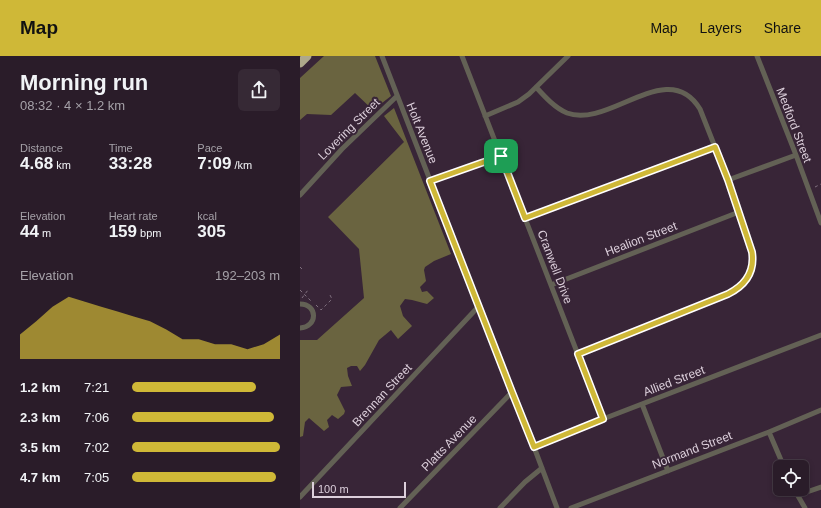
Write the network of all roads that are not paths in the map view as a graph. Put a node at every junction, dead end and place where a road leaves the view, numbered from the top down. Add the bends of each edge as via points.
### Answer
1 (307, 56) edge
2 (382, 56) edge
3 (462, 56) edge
4 (568, 56) edge
5 (757, 56) edge
6 (300, 63) edge
7 (536, 88) junction
8 (397, 96) junction
9 (485, 116) junction
10 (715, 147) junction
11 (796, 155) junction
12 (501, 156) junction
13 (728, 180) junction
14 (430, 181) junction
15 (300, 195) edge
16 (739, 212) junction
17 (525, 218) junction
18 (821, 223) edge
19 (551, 285) junction
20 (300, 304) edge
21 (479, 306) junction
22 (300, 328) edge
23 (821, 335) edge
24 (578, 354) junction
25 (512, 392) junction
26 (642, 404) junction
27 (821, 410) edge
28 (603, 419) junction
29 (769, 432) junction
30 (534, 447) junction
31 (781, 460) edge
32 (542, 468) junction
33 (668, 471) junction
34 (821, 487) edge
35 (809, 491) edge
36 (799, 496) edge
37 (300, 497) edge
38 (400, 508) edge
39 (500, 508) edge
40 (557, 508) edge
41 (571, 508) edge
42 (805, 508) edge

1 - 6 highway
2 - 8 street, Holt Avenue
3 - 9 street, Cranwell Drive
4 - 7 street
5 - 11 street, Medford Street
7 - 9 street via 518,102
7 - 10 street via 560,110 582,115 604,110 658,88 680,90 697,103
8 - 14 street, Holt Avenue
8 - 15 street, Lovering Street via 342,149
9 - 12 street, Cranwell Drive
10 - 13 street
10 - 17 street
11 - 13 street
11 - 18 street, Medford Street
12 - 14 street
12 - 17 street, Cranwell Drive
13 - 16 street
14 - 21 street, Holt Avenue
16 - 19 street, Healion Street
16 - 24 street via 753,259 746,281 728,294
17 - 19 street, Cranwell Drive
19 - 24 street, Cranwell Drive
20 - 22 street via 309,306 314,317 310,325
21 - 25 street, Holt Avenue
21 - 37 street, Brennan Street
23 - 26 street, Allied Street
24 - 28 street, Cranwell Drive
25 - 30 street, Holt Avenue
25 - 38 street, Platts Avenue
26 - 28 street, Allied Street
26 - 33 street
27 - 29 street, Normand Street
28 - 30 street, Allied Street
29 - 31 street
29 - 33 street, Normand Street
30 - 32 street, Holt Avenue
32 - 39 street
32 - 40 street, Holt Avenue
33 - 41 street, Normand Street
34 - 35 street
36 - 42 street

